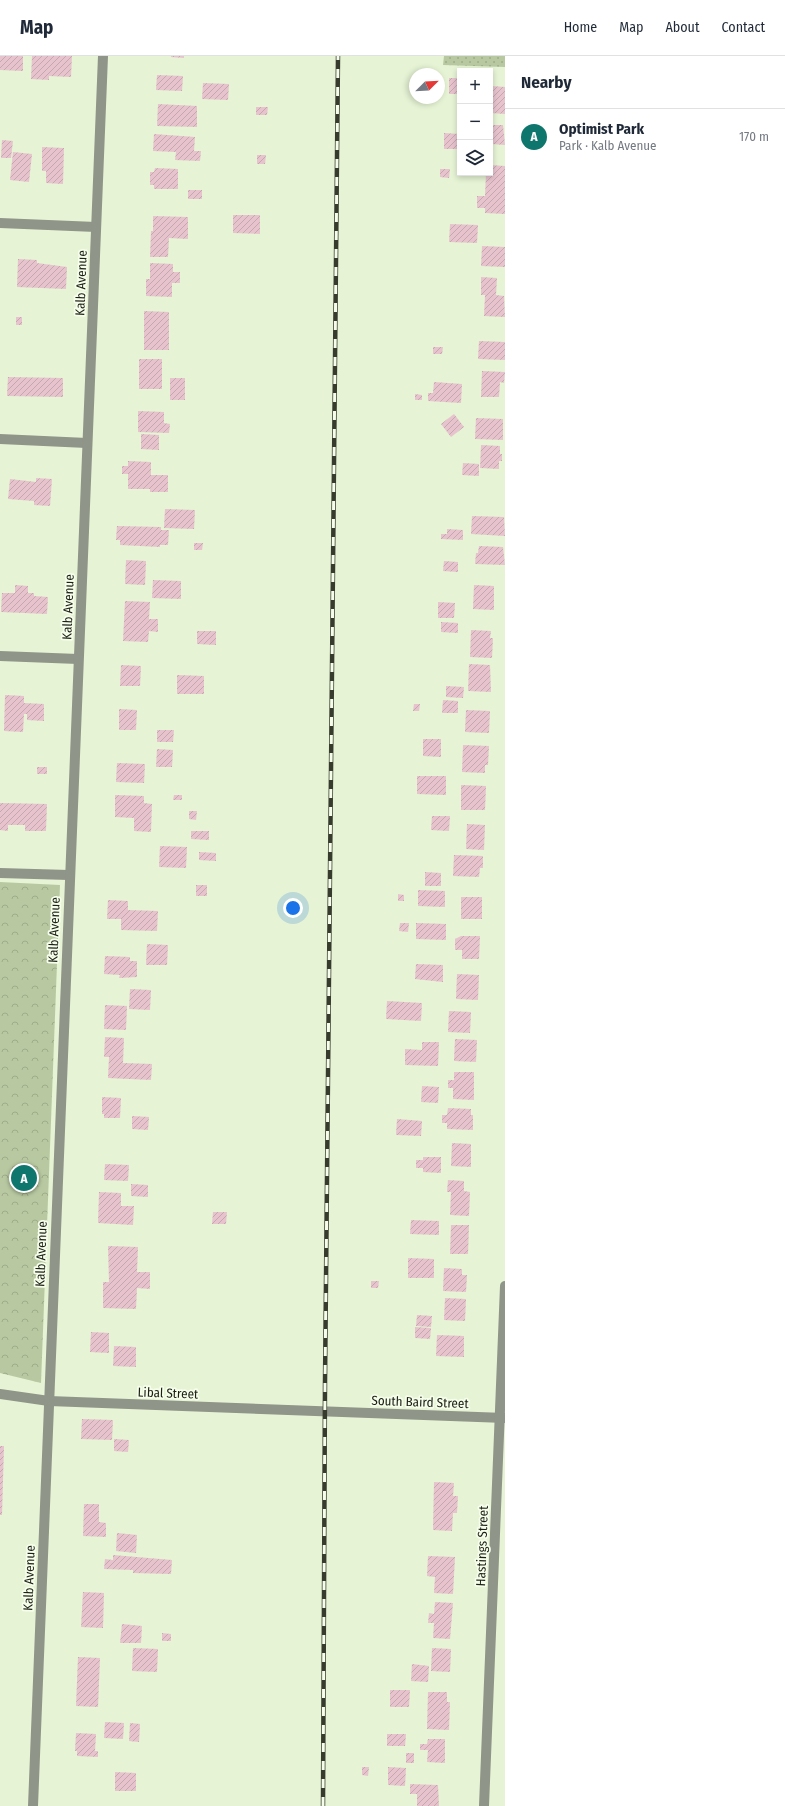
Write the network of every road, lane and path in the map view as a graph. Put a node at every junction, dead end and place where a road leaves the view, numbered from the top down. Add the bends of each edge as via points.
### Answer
1 (103, 56) edge
2 (0, 223) edge
3 (96, 227) junction
4 (0, 439) edge
5 (87, 443) junction
6 (0, 656) edge
7 (78, 659) junction
8 (0, 873) edge
9 (69, 875) junction
10 (505, 1286) edge
11 (0, 1394) edge
12 (49, 1401) junction
13 (335, 1412) joint
14 (502, 1418) edge
15 (33, 1806) edge
16 (484, 1806) edge

1 - 3 street, Kalb Avenue
2 - 3 street
3 - 5 street, Kalb Avenue
4 - 5 street
5 - 7 street, Kalb Avenue
6 - 7 street
7 - 9 street, Kalb Avenue
8 - 9 street
9 - 12 street, Kalb Avenue
10 - 14 street, Hastings Street
11 - 12 street, Libal Street
12 - 13 street, Libal Street
12 - 15 street, Kalb Avenue
13 - 14 street, South Baird Street
14 - 16 street, Hastings Street

